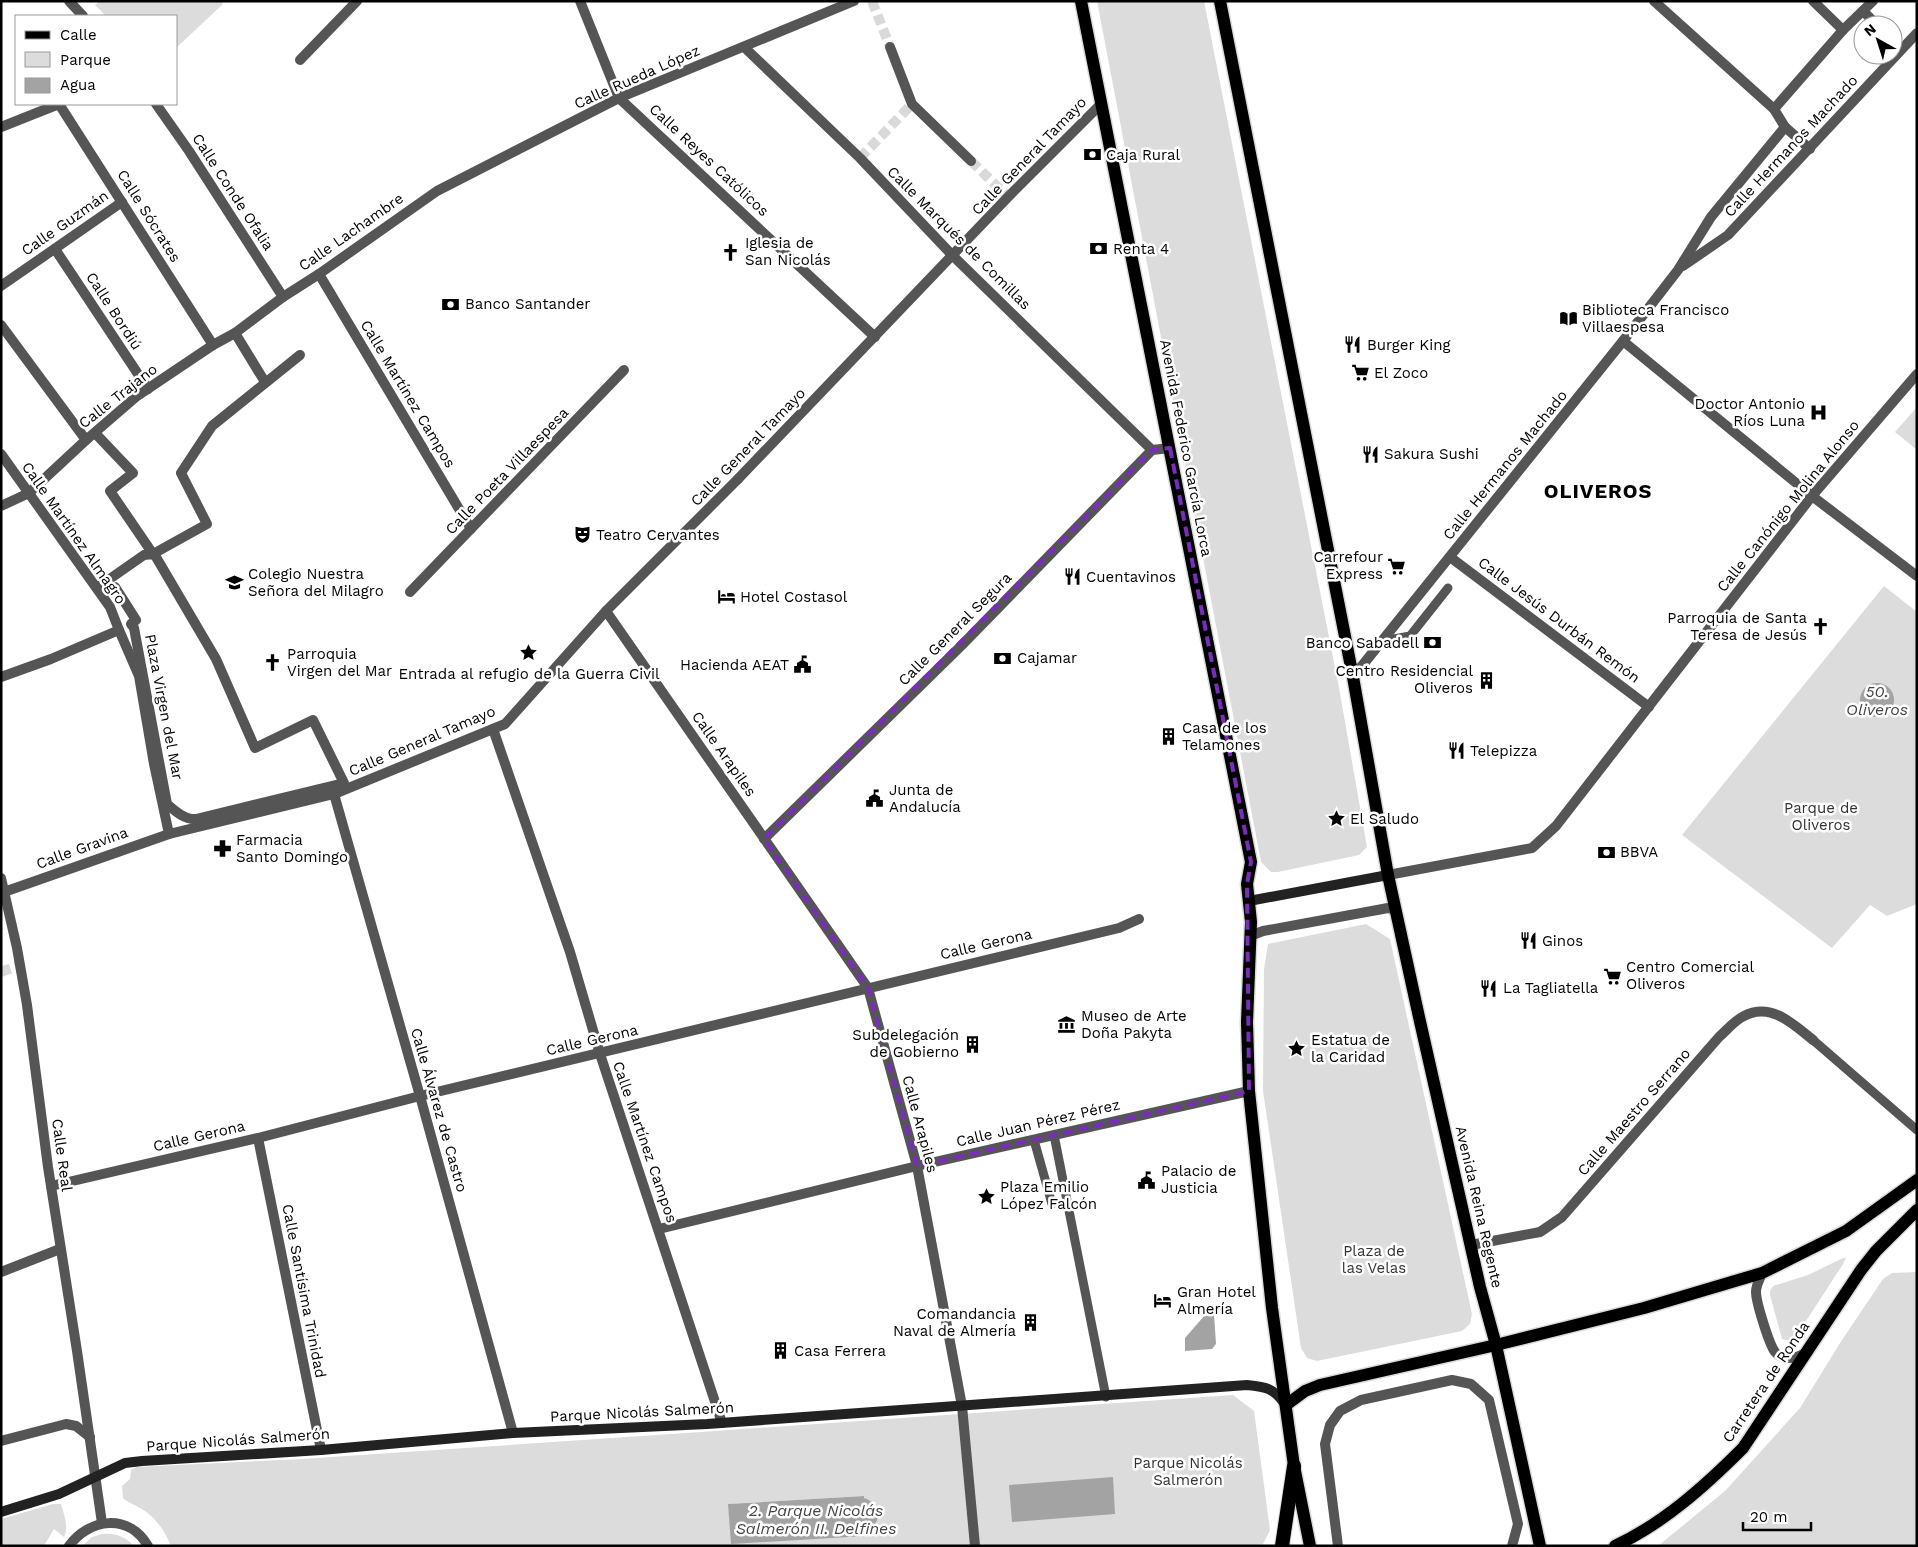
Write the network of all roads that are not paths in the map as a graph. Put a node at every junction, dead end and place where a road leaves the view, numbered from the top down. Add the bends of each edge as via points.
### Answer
1 (69, 1) edge
2 (357, 1) edge
3 (580, 1) edge
4 (854, 1) edge
5 (1081, 1) edge
6 (1220, 1) edge
7 (1654, 1) edge
8 (1813, 1) edge
9 (1873, 1) edge
10 (1864, 11) junction
11 (82, 15) edge
12 (1868, 15) edge
13 (1844, 30) junction
14 (1917, 34) edge
15 (744, 47) junction
16 (890, 47) tunnel mouth
17 (1903, 48) edge
18 (300, 60) dead end
19 (1887, 65) edge
20 (619, 98) junction
21 (1101, 104) junction
22 (56, 105) edge
23 (60, 105) edge
24 (157, 105) edge
25 (1774, 109) junction
26 (1, 127) edge
27 (1785, 127) junction
28 (1810, 149) junction
29 (971, 161) tunnel mouth
30 (437, 191) joint
31 (122, 202) junction
32 (55, 249) junction
33 (953, 256) junction
34 (1678, 270) junction
35 (319, 274) junction
36 (1, 286) edge
37 (282, 297) junction
38 (1, 325) edge
39 (235, 333) junction
40 (875, 337) junction
41 (1623, 341) junction
42 (213, 345) junction
43 (300, 355) dead end
44 (624, 370) dead end
45 (1917, 374) edge
46 (265, 382) junction
47 (148, 389) junction
48 (95, 433) junction
49 (86, 440) junction
50 (1170, 448) junction
51 (1152, 450) junction
52 (1, 454) edge
53 (29, 493) junction
54 (1812, 496) junction
55 (1, 506) edge
56 (471, 529) junction
57 (153, 554) junction
58 (1450, 557) junction
59 (1917, 576) edge
60 (1448, 588) dead end
61 (410, 592) dead end
62 (606, 610) junction
63 (119, 630) junction
64 (1383, 641) junction
65 (1, 677) edge
66 (1352, 677) junction
67 (1649, 706) junction
68 (493, 729) junction
69 (334, 794) junction
70 (169, 834) junction
71 (764, 839) junction
72 (1388, 875) junction
73 (1, 878) edge
74 (4, 892) junction
75 (1249, 901) junction
76 (1396, 910) junction
77 (1139, 919) dead end
78 (1250, 936) junction
79 (868, 988) junction
80 (1813, 1040) joint
81 (600, 1054) junction
82 (1249, 1091) junction
83 (420, 1096) junction
84 (1917, 1130) edge
85 (1054, 1135) junction
86 (258, 1138) junction
87 (1034, 1140) junction
88 (917, 1166) junction
89 (1917, 1180) edge
90 (51, 1186) junction
91 (1052, 1204) dead end
92 (1917, 1210) edge
93 (658, 1228) junction
94 (1471, 1245) junction
95 (60, 1249) junction
96 (1, 1272) edge
97 (1762, 1273) junction
98 (1496, 1345) junction
99 (1804, 1354) junction
100 (1106, 1396) junction
101 (1286, 1405) junction
102 (962, 1406) junction
103 (722, 1423) junction
104 (513, 1433) junction
105 (90, 1437) junction
106 (1, 1441) edge
107 (321, 1450) junction
108 (1294, 1466) junction
109 (95, 1477) junction
110 (1, 1512) edge
111 (102, 1523) junction
112 (69, 1546) edge
113 (148, 1546) edge
114 (975, 1546) edge
115 (1282, 1546) edge
116 (1310, 1546) edge
117 (1338, 1546) edge
118 (1512, 1546) edge
119 (1540, 1546) edge
120 (1615, 1546) edge

1 - 11 street
2 - 18 street
3 - 20 street, Calle Reyes Católicos
4 - 15 street, Calle Rueda López
5 - 21 main road, Avenida Federico García Lorca
6 - 66 main road
7 - 25 street, Calle Hermanos Machado
8 - 13 street
9 - 10 street
10 - 12 street
10 - 13 street
13 - 25 street
14 - 17 street, Calle Hermanos Machado
15 - 20 street, Calle Rueda López
15 - 33 street, Calle Marqués de Comillas via 860,158
16 - 29 street via 912,104
19 - 28 street, Calle Hermanos Machado
20 - 30 street, Calle Rueda López
20 - 40 street, Calle Reyes Católicos
21 - 33 street, Calle General Tamayo
21 - 50 main road, Avenida Federico García Lorca
22 - 26 street
23 - 31 street, Calle Sócrates
24 - 37 street, Calle Conde Ofalia
25 - 27 street, Calle Hermanos Machado
27 - 28 street
27 - 34 street, Calle Hermanos Machado via 1711,217
28 - 34 street, Calle Hermanos Machado via 1728,235
30 - 35 street, Calle Lachambre
31 - 32 street, Calle Guzmán
31 - 42 street, Calle Sócrates
32 - 36 street, Calle Guzmán
32 - 47 street, Calle Bordiú
33 - 40 street, Calle General Tamayo
33 - 51 street, Calle Marqués de Comillas
34 - 41 street, Calle Hermanos Machado
35 - 37 street, Calle Lachambre
35 - 56 street, Calle Martínez Campos
37 - 39 street, Calle Trajano
38 - 49 street
39 - 42 street, Calle Trajano
39 - 46 street
40 - 62 street, Calle General Tamayo
41 - 54 street
41 - 58 street, Calle Hermanos Machado
42 - 47 street, Calle Trajano
43 - 46 street
44 - 56 street, Calle Poeta Villaespesa
45 - 54 street, Calle Canónigo Molina Alonso
46 - 57 street via 212,426 181,473 207,524
47 - 48 street, Calle Trajano
48 - 49 street, Calle Trajano
48 - 57 street via 133,473 110,491
49 - 53 street, Calle Trajano
50 - 51 street
50 - 75 main road, Avenida Federico García Lorca via 1251,862 1247,884
51 - 71 street, Calle General Segura via 961,646
52 - 53 street, Calle Martínez Almagro
53 - 55 street, Calle Trajano
53 - 63 street, Calle Martínez Almagro via 110,607
54 - 59 street
54 - 67 street, Calle Canónigo Molina Alonso
56 - 61 street, Calle Poeta Villaespesa
57 - 57 street, Plaza Virgen del Mar via 144,555 101,585 108,591 115,587 136,620 131,624 167,804 190,820 344,783 313,720 255,748 214,655
58 - 64 street, Calle Hermanos Machado
58 - 67 street, Calle Jesús Durbán Remón
60 - 64 lane via 1410,636
62 - 68 street, Calle General Tamayo via 505,724
62 - 71 street, Calle Arapiles
63 - 65 street
63 - 70 street, Calle Martínez Almagro via 139,676
64 - 66 street, Calle Hermanos Machado
66 - 72 main road
67 - 72 street, Calle Canónigo Molina Alonso via 1556,826 1532,848
68 - 69 street, Calle General Tamayo
68 - 81 street, Calle Martínez Campos via 570,952
69 - 70 street
69 - 83 street, Calle Álvarez de Castro
70 - 74 street, Calle Gravina
71 - 79 street, Calle Arapiles
72 - 75 main road
72 - 76 main road, Avenida Reina Regente
73 - 74 street, Calle Real
74 - 90 street, Calle Real via 25,997
75 - 78 main road
76 - 78 street via 1388,908
76 - 94 main road, Avenida Reina Regente
77 - 79 street, Calle Gerona via 1119,928
78 - 82 main road
79 - 81 street, Calle Gerona
79 - 88 street, Calle Arapiles
80 - 84 lane
80 - 94 street, Calle Maestro Serrano via 1785,1018 1766,1011 1743,1016 1719,1036 1562,1218 1540,1232
81 - 83 street, Calle Gerona
81 - 93 street, Calle Martínez Campos
82 - 85 street, Calle Juan Pérez Pérez
82 - 101 main road via 1272,1308
83 - 86 street, Calle Gerona
83 - 104 street, Calle Álvarez de Castro
85 - 87 street, Calle Juan Pérez Pérez
85 - 100 lane
86 - 90 street, Calle Gerona
86 - 107 street, Calle Santísima Trinidad
87 - 88 street, Calle Juan Pérez Pérez
87 - 91 lane
88 - 93 street, Calle Juan Pérez Pérez
88 - 102 street, Calle Arapiles
89 - 97 main road via 1846,1231
90 - 95 street, Calle Real
92 - 99 main road, Carretera de Ronda via 1861,1270
93 - 103 street, Calle Martínez Campos
94 - 98 main road, Avenida Reina Regente
95 - 96 street
95 - 105 street, Calle Real
97 - 98 main road via 1644,1308
97 - 99 street via 1756,1292 1775,1352 1793,1359
98 - 101 main road via 1320,1385
98 - 119 main road, Avenida Reina Regente
99 - 120 main road, Carretera de Ronda via 1743,1448 1674,1510
100 - 101 main road, Parque Nicolás Salmerón via 1247,1385 1267,1387
100 - 102 main road, Parque Nicolás Salmerón
101 - 108 main road
102 - 103 main road, Parque Nicolás Salmerón
102 - 114 street, Calle Arapiles
103 - 104 main road, Parque Nicolás Salmerón
104 - 107 main road, Parque Nicolás Salmerón
105 - 106 street via 76,1426 66,1424
105 - 109 street, Calle Real
107 - 109 main road, Parque Nicolás Salmerón via 125,1463
108 - 115 highway
108 - 116 main road
109 - 110 main road, Parque Nicolás Salmerón via 59,1494
109 - 111 street, Calle Real
111 - 112 street via 83,1531
111 - 113 street via 130,1528
117 - 118 street via 1325,1444 1330,1425 1340,1411 1361,1400 1452,1380 1471,1384 1490,1400 1518,1524

